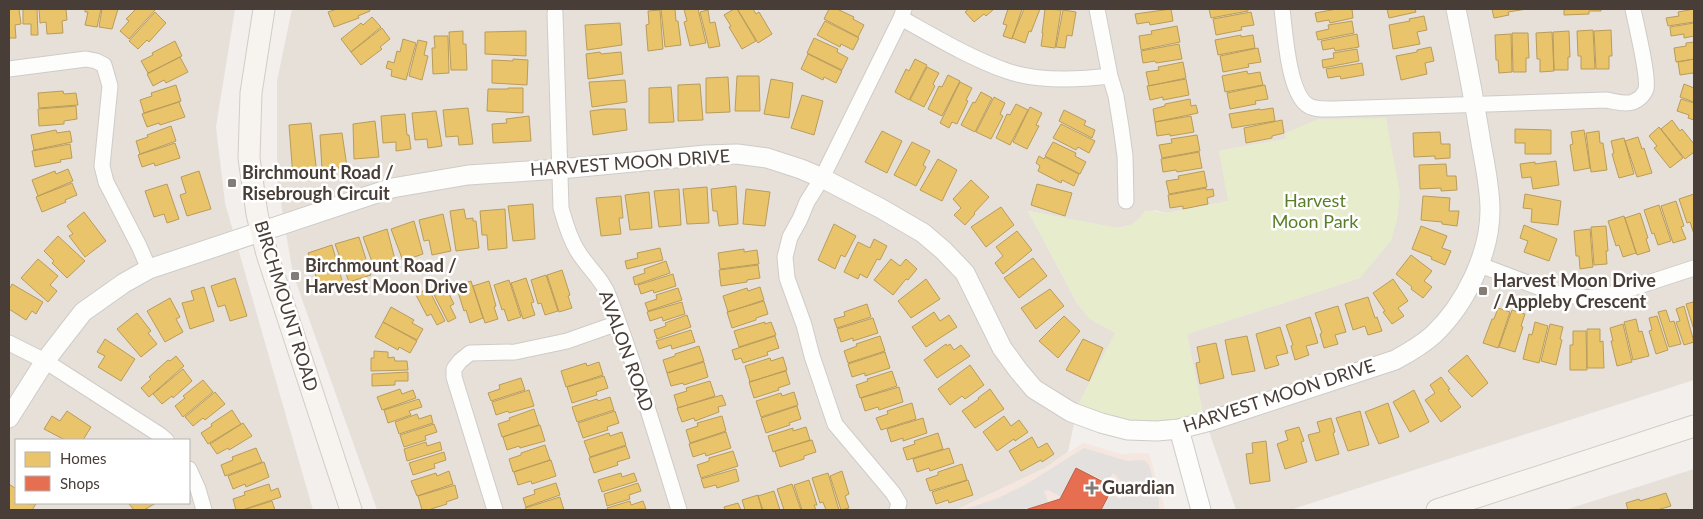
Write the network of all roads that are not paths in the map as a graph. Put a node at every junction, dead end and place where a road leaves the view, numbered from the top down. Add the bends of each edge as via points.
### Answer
1 (264, 9) edge
2 (1097, 9) edge
3 (1282, 9) edge
4 (1456, 9) edge
5 (1633, 9) edge
6 (553, 10) edge
7 (902, 13) edge
8 (9, 69) edge
9 (1110, 76) junction
10 (1475, 104) junction
11 (560, 169) junction
12 (822, 178) junction
13 (1126, 201) dead end
14 (261, 232) junction
15 (1480, 265) junction
16 (1694, 268) edge
17 (149, 269) junction
18 (618, 323) junction
19 (9, 343) edge
20 (45, 361) junction
21 (9, 418) edge
22 (1694, 426) edge
23 (1179, 429) junction
24 (165, 439) edge
25 (190, 470) edge
26 (204, 510) edge
27 (351, 510) edge
28 (495, 510) edge
29 (679, 510) edge
30 (897, 510) edge
31 (1201, 510) edge
32 (1438, 510) edge

1 - 14 main road, BIRCHMOUNT ROAD via 251,93 249,158
2 - 9 street
3 - 10 street via 1290,71 1298,94 1306,104 1333,109
4 - 10 street, HARVEST MOON DRIVE
5 - 10 street via 1646,76 1642,97 1634,102
6 - 11 street, AVALON ROAD
7 - 9 street via 968,54 1008,72 1038,78
7 - 12 street
8 - 17 street via 86,59 104,65 110,86 102,166 106,182
9 - 13 street via 1124,146
10 - 15 street, HARVEST MOON DRIVE via 1490,212
11 - 12 street, HARVEST MOON DRIVE via 737,154 767,158
11 - 14 street, HARVEST MOON DRIVE via 468,175 392,188
11 - 18 street, AVALON ROAD via 561,208 567,230 577,251 609,294
12 - 23 street, HARVEST MOON DRIVE via 923,233 943,250 965,273 1002,348 1034,389 1071,412 1101,423 1128,430
12 - 30 street via 790,237 785,257 787,278 835,424 893,492 899,503
14 - 17 street, HARVEST MOON DRIVE
14 - 27 main road, BIRCHMOUNT ROAD
15 - 16 street via 1554,293 1589,298 1617,293
15 - 23 street, HARVEST MOON DRIVE via 1449,318 1414,350 1395,360
17 - 20 street, HARVEST MOON DRIVE via 82,312
18 - 28 street via 567,341 515,352 470,353 454,369
18 - 29 street, AVALON ROAD via 640,381
19 - 20 street
20 - 21 street, HARVEST MOON DRIVE
20 - 24 street
22 - 32 main road
23 - 31 street
25 - 26 street

